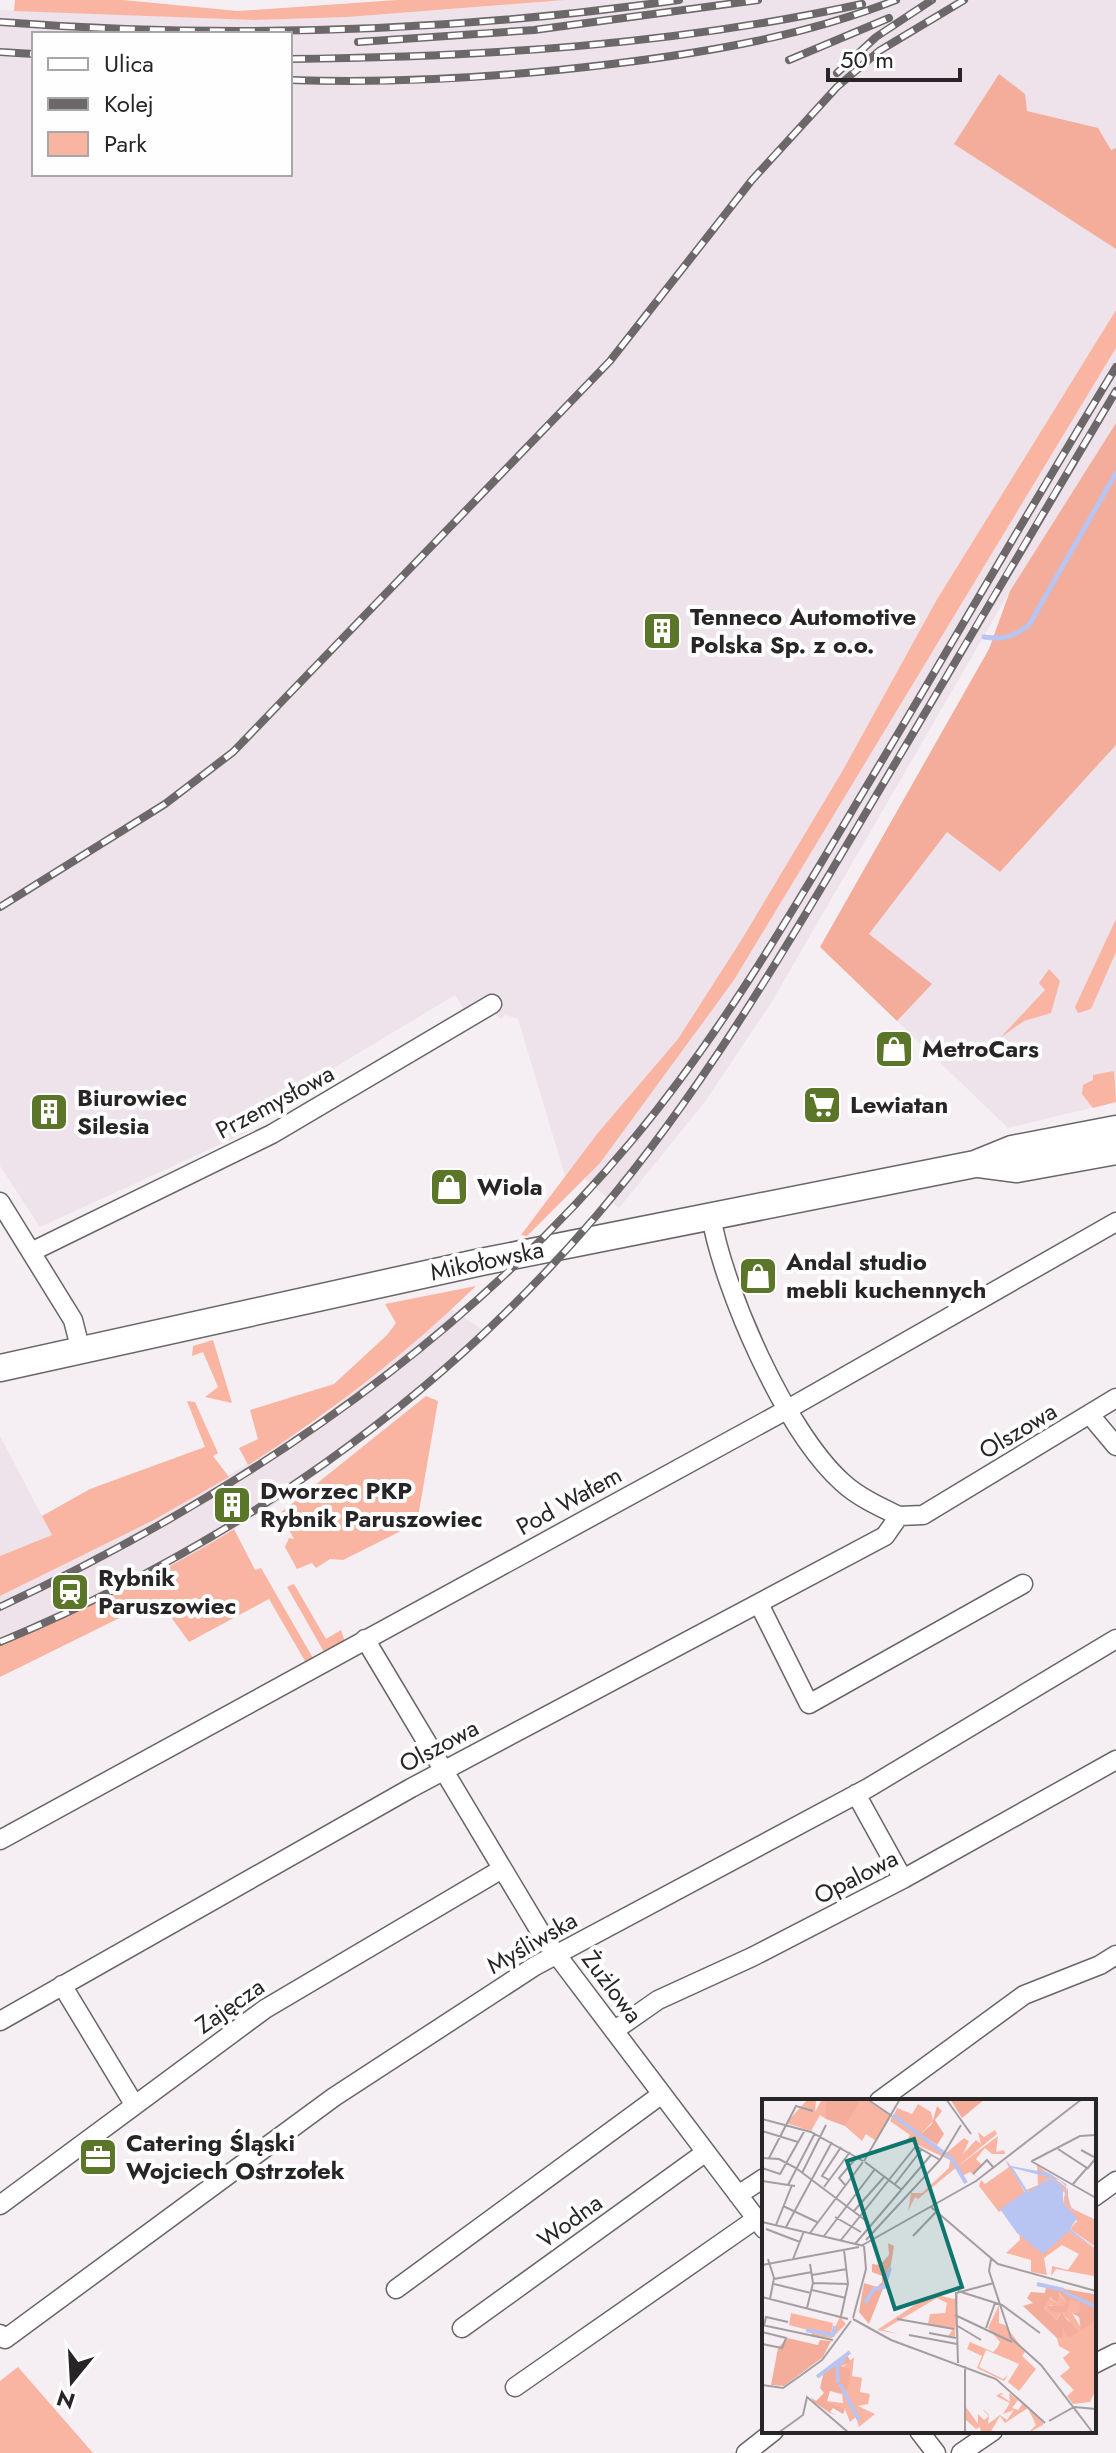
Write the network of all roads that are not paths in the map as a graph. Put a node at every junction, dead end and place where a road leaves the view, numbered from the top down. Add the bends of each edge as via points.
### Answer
1 (492, 1004) dead end
2 (1116, 1129) edge
3 (1116, 1151) edge
4 (975, 1164) junction
5 (0, 1202) edge
6 (711, 1216) junction
7 (1116, 1222) edge
8 (31, 1252) junction
9 (81, 1351) junction
10 (0, 1368) edge
11 (1116, 1398) edge
12 (788, 1409) junction
13 (1090, 1415) junction
14 (1116, 1446) edge
15 (899, 1516) junction
16 (1023, 1584) dead end
17 (759, 1604) junction
18 (365, 1639) junction
19 (1116, 1639) edge
20 (1116, 1760) edge
21 (444, 1770) junction
22 (856, 1794) junction
23 (0, 1840) edge
24 (502, 1869) junction
25 (903, 1879) junction
26 (558, 1954) junction
27 (1116, 1955) edge
28 (62, 1985) junction
29 (0, 2021) edge
30 (615, 2030) junction
31 (662, 2094) junction
32 (882, 2099) edge
33 (134, 2104) junction
34 (706, 2152) junction
35 (762, 2179) edge
36 (1116, 2181) edge
37 (738, 2195) junction
38 (1096, 2196) edge
39 (0, 2205) edge
40 (760, 2224) edge
41 (396, 2289) dead end
42 (462, 2328) dead end
43 (2, 2337) edge
44 (1116, 2353) edge
45 (1096, 2363) edge
46 (515, 2387) dead end
47 (771, 2433) edge
48 (921, 2433) edge
49 (990, 2433) edge
50 (746, 2453) edge
51 (936, 2453) edge
52 (961, 2453) edge

1 - 8 street, Przemysłowa via 272,1134
2 - 4 main road, Mikołowska via 1012,1149
3 - 4 main road, Mikołowska via 1017,1169
4 - 6 main road, Mikołowska
5 - 8 street
6 - 9 main road, Mikołowska
6 - 12 street via 728,1276
7 - 12 street, Pod Wałem
8 - 9 street via 73,1320
9 - 10 main road, Mikołowska
11 - 13 street, Olszowa
12 - 15 street via 838,1479
12 - 18 street, Pod Wałem
13 - 14 street
13 - 15 street, Olszowa via 923,1515
15 - 17 street, Olszowa via 885,1536
16 - 17 street via 809,1704
17 - 21 street, Olszowa
18 - 21 street, Żużlowa
18 - 23 street, Pod Wałem
19 - 22 street, Myśliwska
20 - 25 street, Opalowa
21 - 24 street, Żużlowa
21 - 28 street, Olszowa
22 - 25 street
22 - 26 street, Myśliwska
24 - 26 street, Żużlowa
24 - 33 street, Zajęcza via 298,1987
25 - 30 street, Opalowa via 658,2000
26 - 30 street, Żużlowa
26 - 43 street, Myśliwska via 334,2097
27 - 32 street via 1024,1995
28 - 29 street, Olszowa
28 - 33 street
30 - 31 street, Żużlowa
31 - 34 street, Żużlowa
31 - 41 street
33 - 39 street, Zajęcza
34 - 37 street, Żużlowa
34 - 42 street, Wodna
35 - 37 street
36 - 38 street
37 - 40 street, Żużlowa
40 - 46 street
44 - 45 street
47 - 50 street
48 - 51 street
49 - 52 street

